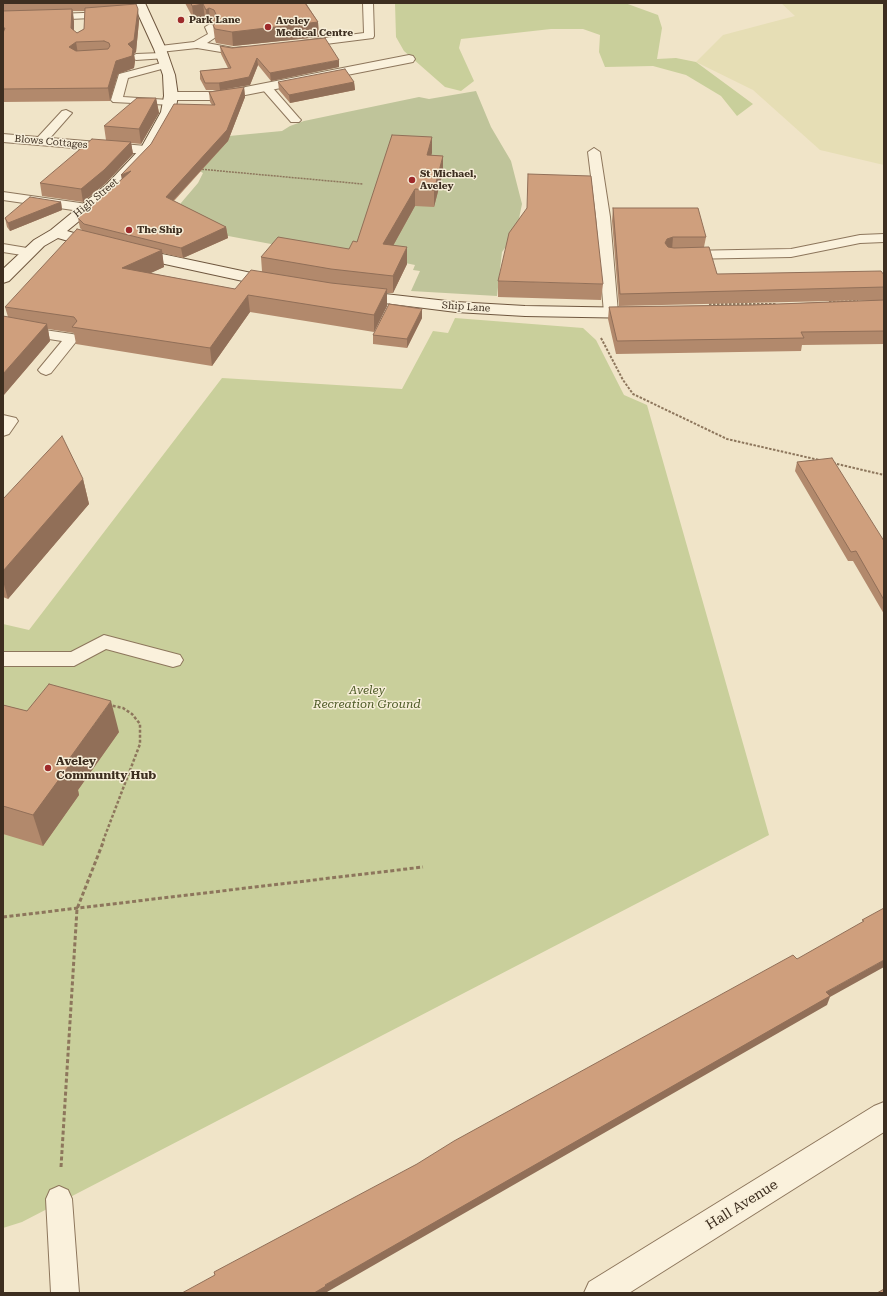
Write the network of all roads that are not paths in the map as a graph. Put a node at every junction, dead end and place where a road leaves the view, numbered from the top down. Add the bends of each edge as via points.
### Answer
1 (368, 3) edge
2 (133, 10) edge
3 (81, 16) junction
4 (3, 19) edge
5 (210, 27) edge
6 (80, 28) dead end
7 (197, 45) junction
8 (293, 45) edge
9 (255, 49) edge
10 (136, 57) dead end
11 (163, 57) junction
12 (409, 59) dead end
13 (267, 88) junction
14 (170, 100) junction
15 (66, 113) dead end
16 (295, 120) dead end
17 (3, 138) edge
18 (41, 141) junction
19 (146, 150) junction
20 (594, 152) dead end
21 (3, 196) edge
22 (87, 208) junction
23 (56, 233) junction
24 (884, 238) edge
25 (3, 248) edge
26 (28, 252) junction
27 (672, 255) edge
28 (3, 278) edge
29 (293, 287) edge
30 (340, 294) edge
31 (611, 313) junction
32 (655, 313) edge
33 (3, 328) edge
34 (46, 370) dead end
35 (3, 420) edge
36 (3, 431) edge
37 (3, 659) edge
38 (173, 660) dead end
39 (884, 1116) edge
40 (59, 1199) road end
41 (65, 1293) edge
42 (600, 1293) edge

1 - 8 lane via 369,36
2 - 3 lane, High Street
2 - 11 street, High Street
3 - 4 lane, High Street
3 - 6 lane
5 - 7 lane via 214,35
7 - 9 lane via 233,51
7 - 11 lane
10 - 11 lane
11 - 14 street, High Street via 169,75
11 - 14 lane via 123,76 117,100
12 - 13 street
13 - 14 street via 220,96
13 - 16 lane
14 - 19 street, High Street via 168,112
15 - 18 lane
17 - 18 lane, Blows Cottages
18 - 19 lane, Blows Cottages
19 - 22 street, High Street via 112,187
20 - 31 lane via 603,217
21 - 22 lane
22 - 23 street, High Street
23 - 26 street, High Street
23 - 29 street via 183,265
24 - 27 lane via 860,239 791,253
25 - 26 lane
26 - 28 street, High Street
30 - 31 street, Ship Lane via 456,306
31 - 32 street, Ship Lane
33 - 34 lane via 72,338
35 - 36 lane via 10,421
37 - 38 lane via 74,659 104,642
39 - 42 street, Hall Avenue
40 - 41 lane

